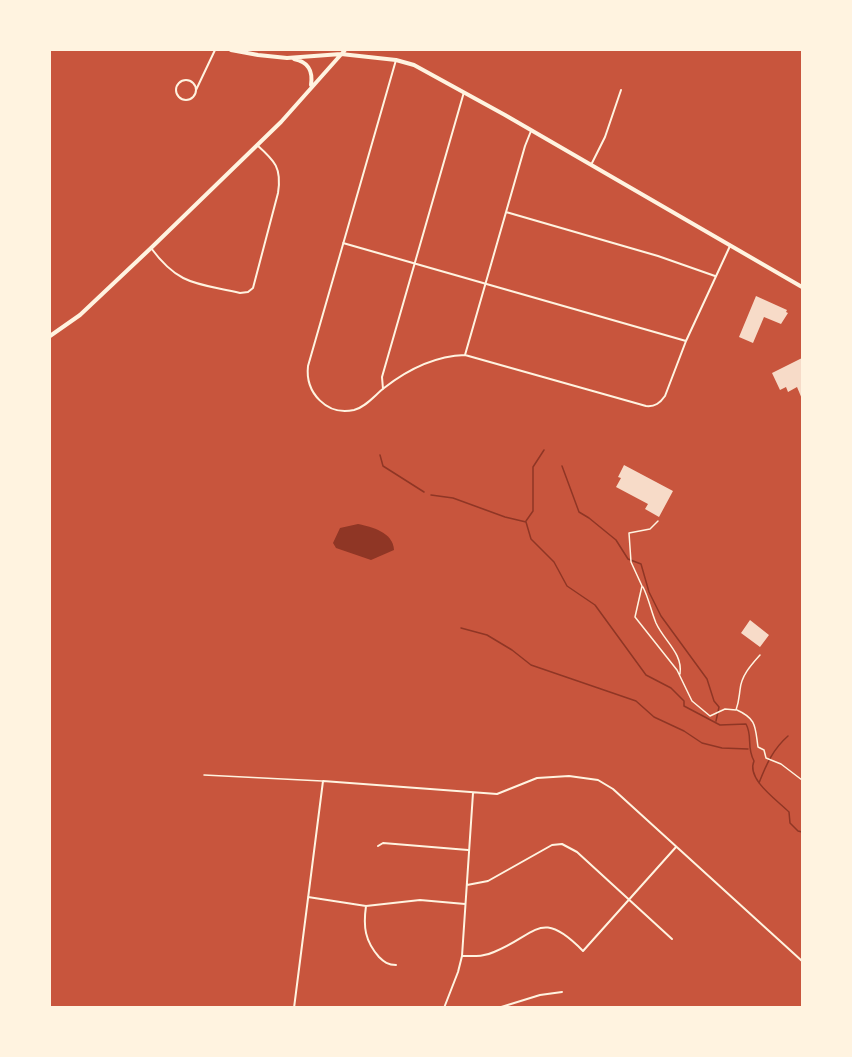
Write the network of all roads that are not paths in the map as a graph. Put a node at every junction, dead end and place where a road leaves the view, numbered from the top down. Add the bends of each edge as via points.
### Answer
1 (215, 50) edge
2 (231, 50) edge
3 (345, 50) edge
4 (341, 54) junction
5 (287, 58) junction
6 (396, 60) junction
7 (312, 85) junction
8 (621, 90) dead end
9 (195, 91) junction
10 (464, 92) junction
11 (531, 131) junction
12 (257, 145) junction
13 (591, 165) junction
14 (506, 212) junction
15 (342, 243) junction
16 (730, 246) junction
17 (151, 248) junction
18 (414, 263) junction
19 (715, 276) junction
20 (485, 284) junction
21 (802, 287) edge
22 (50, 336) edge
23 (686, 341) junction
24 (465, 355) junction
25 (383, 389) junction
26 (204, 775) dead end
27 (323, 781) junction
28 (473, 793) junction
29 (378, 846) dead end
30 (676, 847) junction
31 (468, 850) junction
32 (467, 885) junction
33 (309, 897) junction
34 (628, 900) junction
35 (465, 904) junction
36 (366, 906) junction
37 (672, 939) dead end
38 (462, 956) junction
39 (802, 961) edge
40 (396, 964) dead end
41 (561, 992) dead end
42 (444, 1007) edge
43 (294, 1008) edge
44 (498, 1008) edge

1 - 9 street
2 - 5 main road
3 - 4 main road
4 - 5 main road
4 - 6 main road
4 - 7 main road
5 - 7 main road via 307,64
6 - 10 main road via 429,72
6 - 15 street
7 - 12 main road
8 - 13 street
9 - 9 street via 189,81 176,87 184,99
10 - 11 main road
10 - 18 street
11 - 13 main road
11 - 14 street
12 - 17 main road
12 - 17 street via 276,164 279,179 249,292 184,280
13 - 16 main road
14 - 19 street
14 - 20 street
15 - 18 street
15 - 25 street via 308,366 310,386 326,406 345,411 360,408
16 - 19 street
16 - 21 main road
17 - 22 main road via 81,315
18 - 20 street
18 - 25 street via 382,377
19 - 23 street
20 - 23 street
20 - 24 street
23 - 24 street via 665,396 650,407
24 - 25 street via 438,359 402,375
26 - 27 lane
27 - 28 street
27 - 33 street
28 - 30 street via 505,793 546,777 598,780
28 - 31 street
29 - 31 street via 383,843
30 - 34 street
30 - 39 street
31 - 32 street
32 - 34 street via 488,881 552,845 562,844 577,852
32 - 35 street
33 - 36 street
33 - 43 street
34 - 37 street
34 - 38 street via 583,951 562,933 543,926 497,951
35 - 36 street via 420,900
35 - 38 street
36 - 40 street via 364,926 368,944 383,961
38 - 42 street
41 - 44 street

